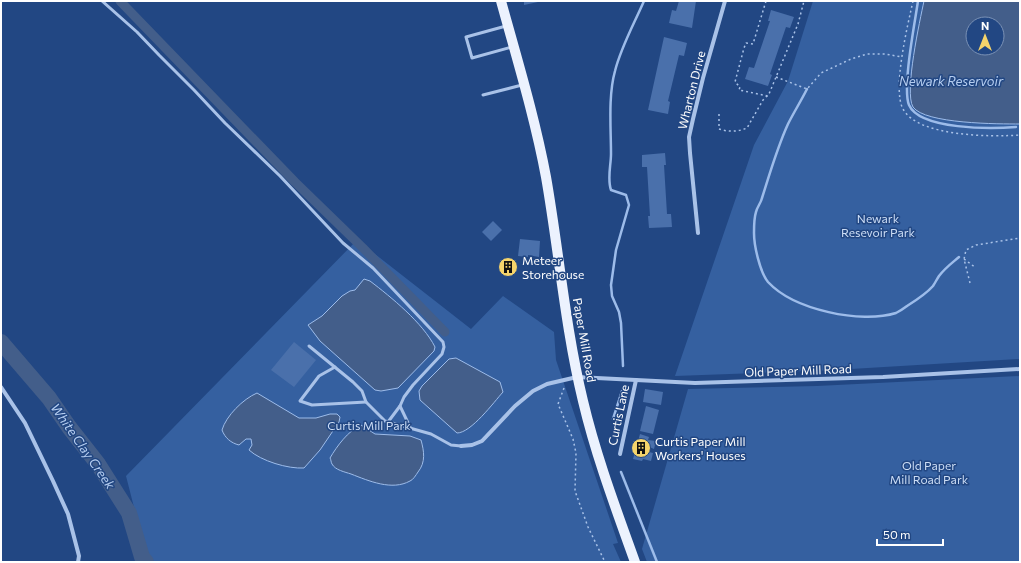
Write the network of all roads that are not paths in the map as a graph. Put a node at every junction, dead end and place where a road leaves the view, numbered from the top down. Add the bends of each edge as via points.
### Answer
1 (102, 1) edge
2 (501, 1) edge
3 (725, 1) edge
4 (508, 26) junction
5 (514, 47) junction
6 (524, 85) junction
7 (483, 95) dead end
8 (698, 233) dead end
9 (309, 346) dead end
10 (335, 367) junction
11 (1020, 369) edge
12 (577, 377) junction
13 (636, 380) junction
14 (1, 387) edge
15 (366, 402) junction
16 (400, 406) junction
17 (388, 422) junction
18 (410, 427) junction
19 (461, 446) joint
20 (620, 454) dead end
21 (78, 562) edge
22 (635, 562) edge

1 - 16 lane via 137,32 339,238 373,268 443,342 442,354 413,385
2 - 4 main road, Paper Mill Road
3 - 8 street, Wharton Drive via 692,119 690,153
4 - 5 main road, Paper Mill Road
4 - 5 lane via 466,37 472,58
5 - 6 main road, Paper Mill Road
6 - 7 lane
6 - 12 main road, Paper Mill Road via 545,174
9 - 10 lane
10 - 15 lane via 362,391
10 - 15 lane via 319,376 300,401 312,405
11 - 13 street, Old Paper Mill Road via 883,377 684,383
12 - 13 street, Old Paper Mill Road
12 - 19 street, Old Paper Mill Road via 547,384 533,391 482,441
12 - 22 main road, Paper Mill Road via 599,461
13 - 20 street, Curtis Lane
14 - 21 street via 25,423 54,481 68,514 79,556
15 - 17 lane
16 - 17 lane
16 - 18 lane
17 - 18 lane
18 - 19 lane via 452,445

